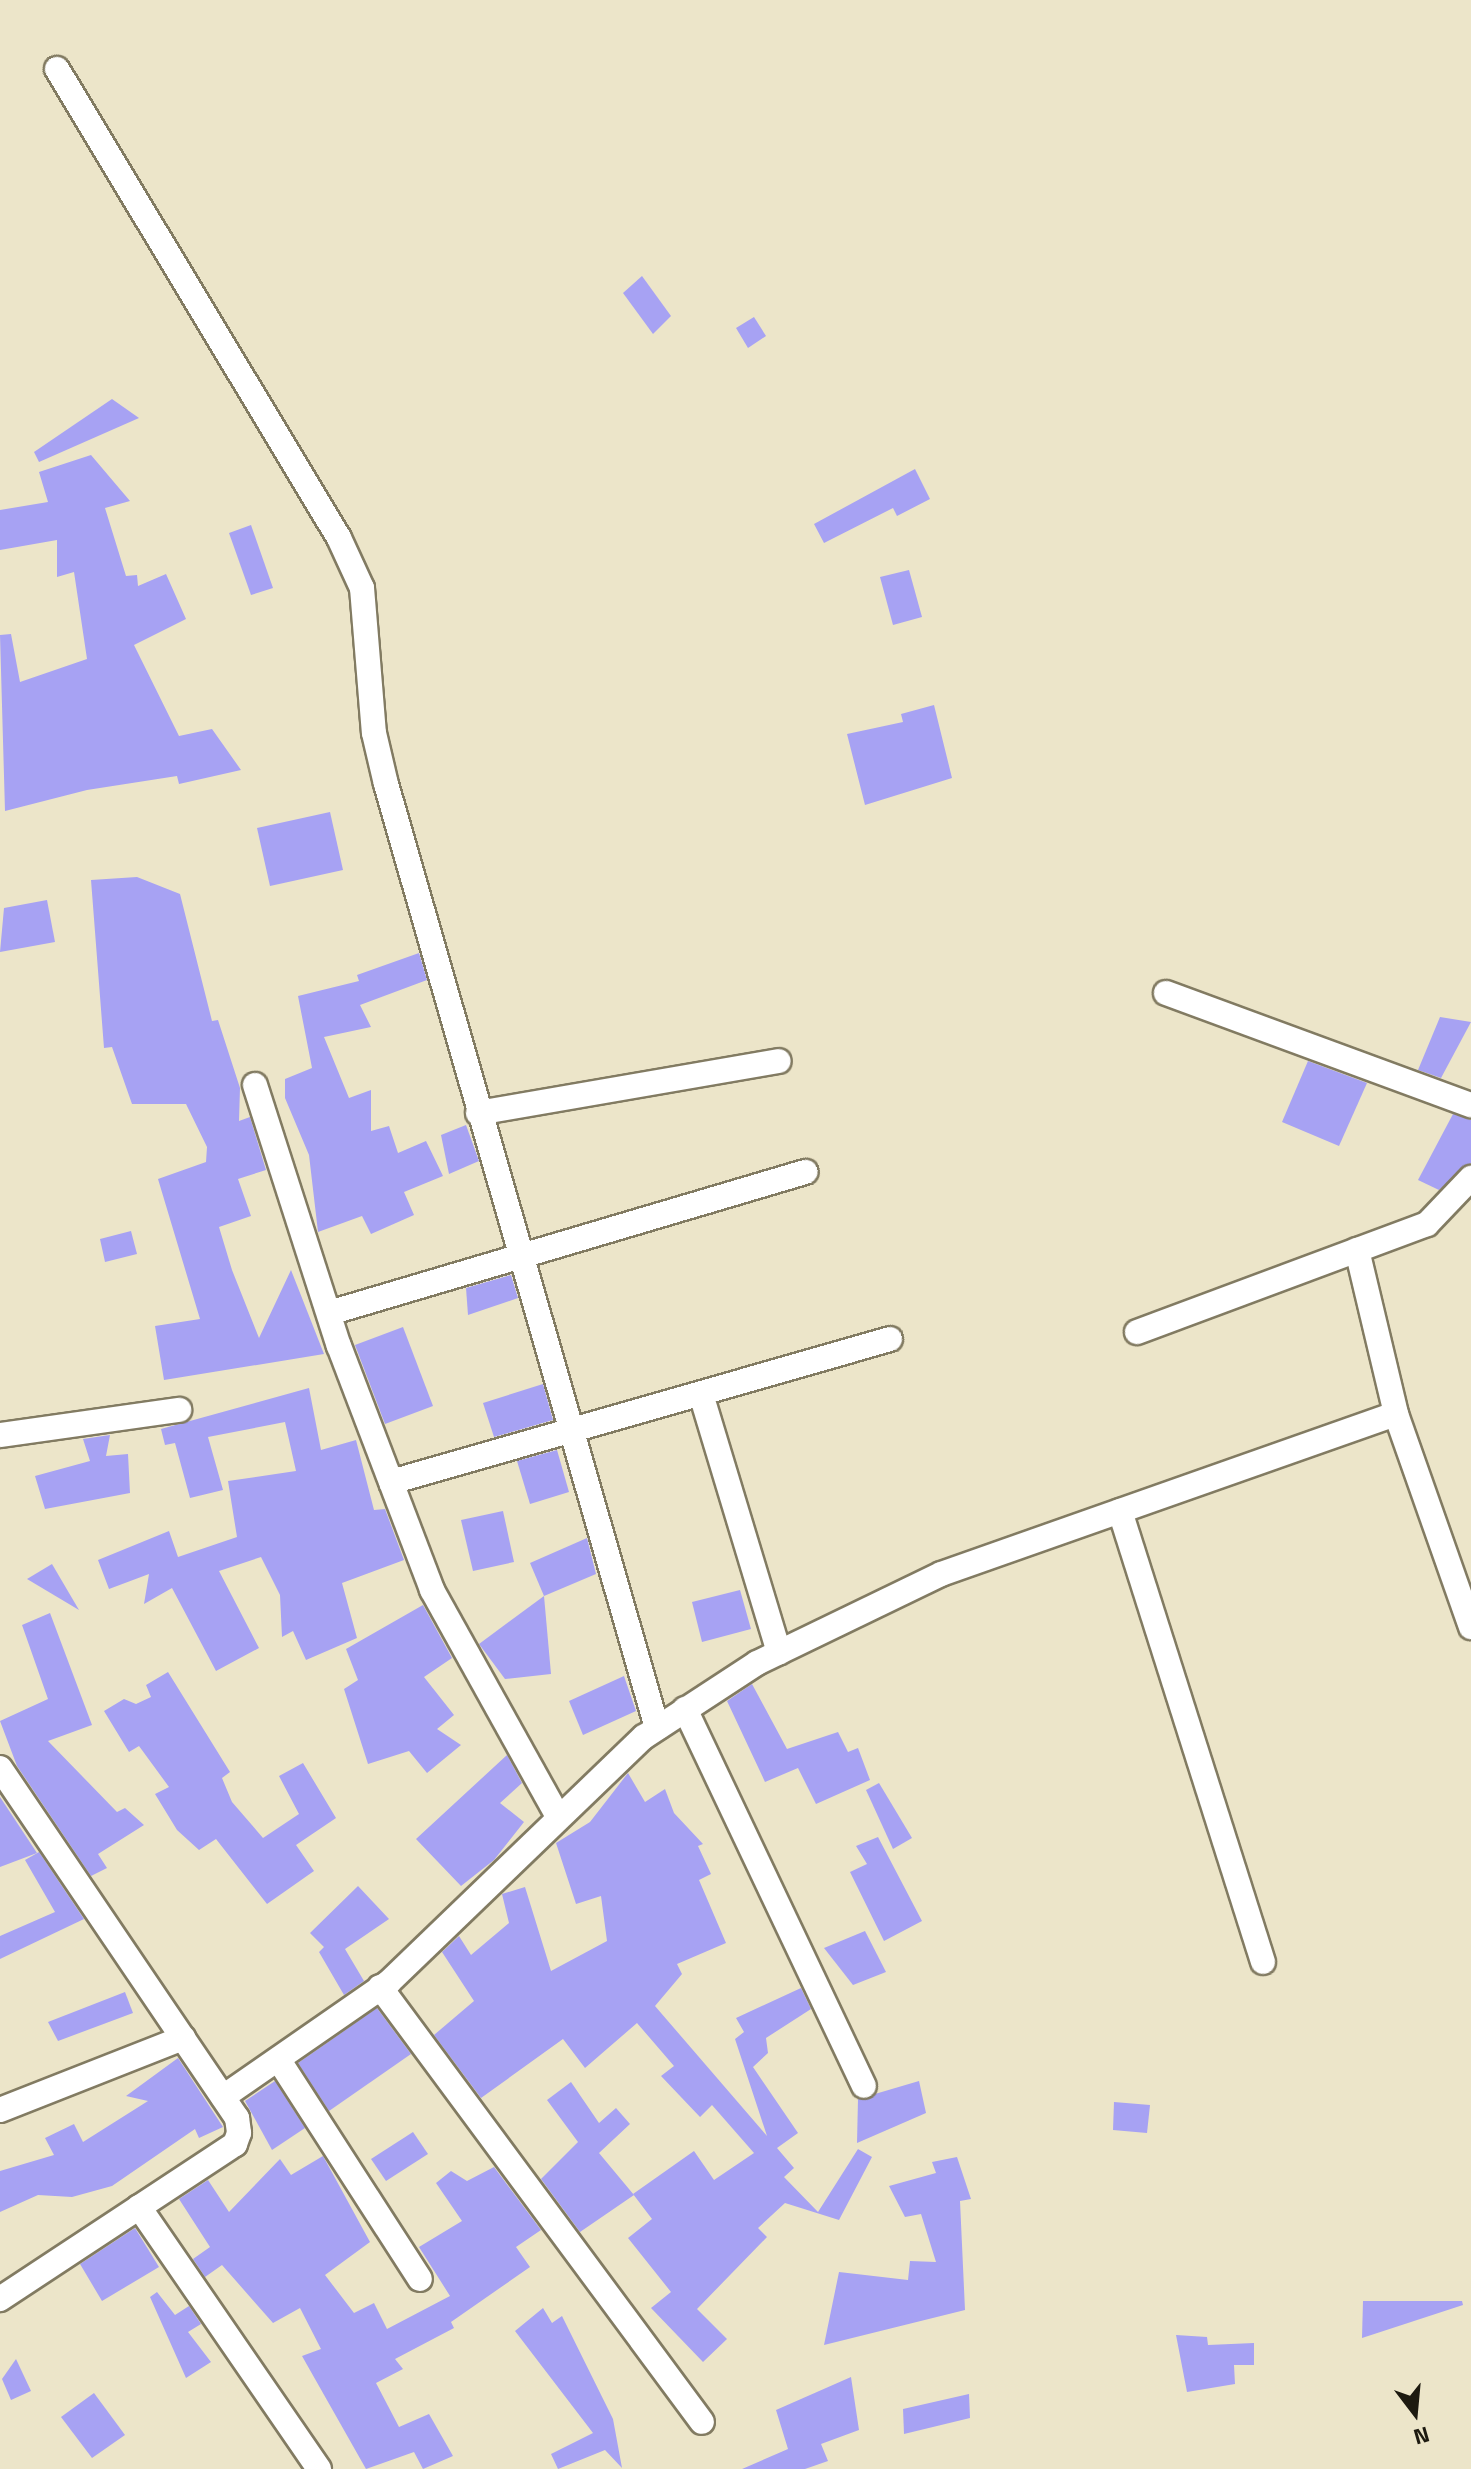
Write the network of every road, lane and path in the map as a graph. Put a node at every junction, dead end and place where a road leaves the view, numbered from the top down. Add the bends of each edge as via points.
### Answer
1 (57, 69) dead end
2 (1166, 993) dead end
3 (779, 1061) dead end
4 (255, 1085) dead end
5 (1471, 1105) edge
6 (478, 1113) junction
7 (806, 1172) dead end
8 (1471, 1178) edge
9 (1357, 1250) junction
10 (518, 1257) junction
11 (329, 1313) junction
12 (1137, 1332) dead end
13 (890, 1339) dead end
14 (701, 1394) junction
15 (179, 1410) dead end
16 (1396, 1414) junction
17 (569, 1431) junction
18 (0, 1435) edge
19 (391, 1482) junction
20 (1120, 1511) junction
21 (1471, 1627) edge
22 (779, 1652) junction
23 (685, 1709) junction
24 (657, 1728) junction
25 (0, 1768) edge
26 (558, 1816) junction
27 (1263, 1962) dead end
28 (380, 1987) junction
29 (183, 2038) junction
30 (280, 2062) junction
31 (864, 2086) dead end
32 (223, 2097) junction
33 (0, 2110) edge
34 (139, 2207) junction
35 (420, 2279) dead end
36 (0, 2299) edge
37 (702, 2422) dead end
38 (319, 2469) edge

1 - 6 street via 339,538 362,588 374,733
2 - 5 street
3 - 6 street
4 - 11 street
6 - 10 street
7 - 10 street
8 - 9 street via 1427,1224
9 - 12 street
9 - 16 street
10 - 11 street
10 - 17 street
11 - 19 street
13 - 14 street
14 - 17 street
14 - 22 street
15 - 18 street
16 - 20 street
16 - 21 street
17 - 19 street
17 - 24 street
19 - 26 street via 432,1590
20 - 22 street via 941,1574
20 - 27 street
22 - 23 street
23 - 24 street
23 - 31 street
24 - 26 street
25 - 29 street
26 - 28 street
28 - 30 street
28 - 37 street
29 - 32 street
29 - 33 street
30 - 32 street
30 - 35 street
32 - 34 street via 237,2118 235,2144
34 - 36 street
34 - 38 street

